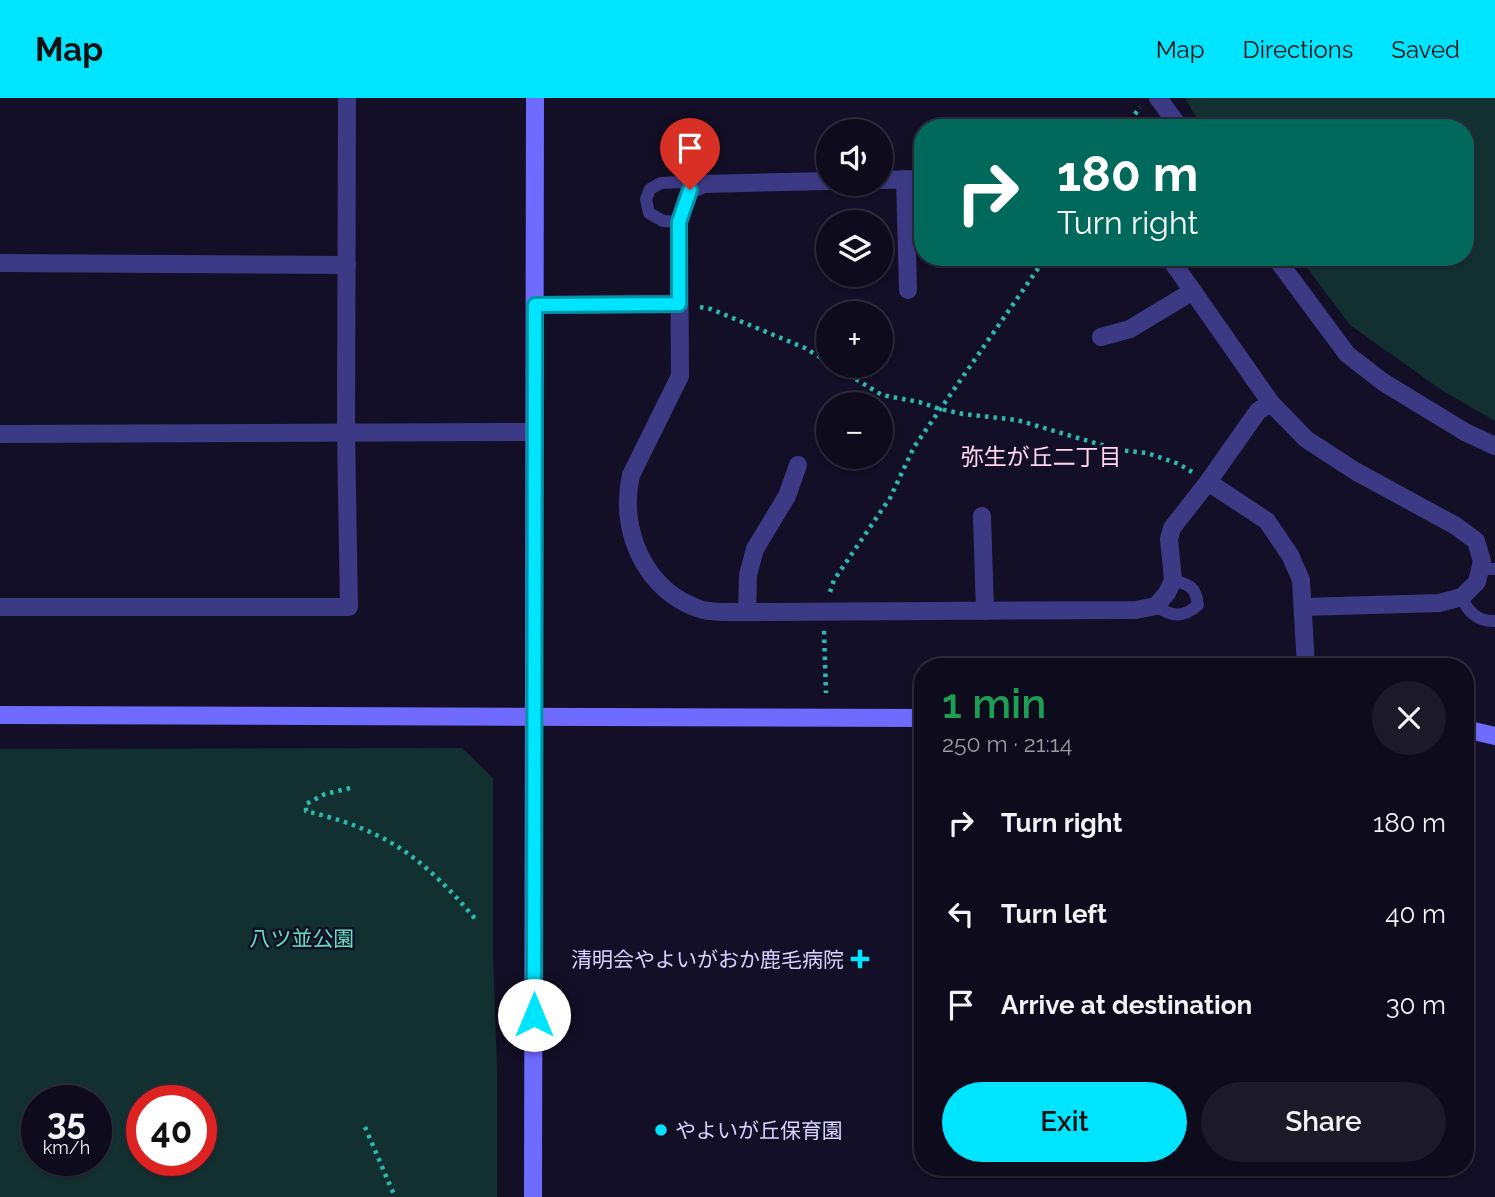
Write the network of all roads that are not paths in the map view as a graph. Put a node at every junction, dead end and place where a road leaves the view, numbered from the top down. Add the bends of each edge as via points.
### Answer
1 (346, 98) edge
2 (535, 98) edge
3 (1158, 98) edge
4 (1173, 119) edge
5 (914, 179) edge
6 (893, 180) edge
7 (816, 181) edge
8 (690, 190) junction
9 (679, 222) junction
10 (0, 263) edge
11 (347, 265) junction
12 (1176, 266) edge
13 (1282, 266) edge
14 (908, 290) dead end
15 (1193, 291) junction
16 (679, 304) junction
17 (535, 305) junction
18 (1101, 337) dead end
19 (1271, 403) junction
20 (535, 432) junction
21 (346, 433) junction
22 (0, 434) edge
23 (1495, 446) edge
24 (798, 465) dead end
25 (1208, 482) junction
26 (982, 516) dead end
27 (1488, 569) edge
28 (1173, 580) junction
29 (1462, 597) junction
30 (1156, 606) junction
31 (0, 607) edge
32 (1303, 607) junction
33 (985, 611) junction
34 (747, 612) junction
35 (1495, 621) edge
36 (1306, 658) edge
37 (0, 715) edge
38 (534, 716) junction
39 (914, 718) edge
40 (1474, 731) edge
41 (1495, 736) edge
42 (533, 1197) edge

1 - 11 street
2 - 17 street
3 - 4 street
5 - 6 street
5 - 14 street
7 - 8 street via 704,184
8 - 9 street
8 - 9 lane via 673,180 650,189 646,199 649,213 663,221
9 - 16 street
10 - 11 street
11 - 21 street
12 - 15 street
13 - 23 street via 1348,354 1382,382
15 - 18 street via 1130,329
15 - 19 street
16 - 17 street
16 - 34 street via 680,376 631,475 628,515 638,555 670,592 705,610
17 - 20 street
19 - 25 street via 1258,411
19 - 27 street via 1306,439 1476,541
20 - 21 street
20 - 38 street
21 - 22 street
21 - 31 street via 349,607
24 - 34 street via 787,496 755,550 748,575
25 - 28 street via 1172,528
25 - 32 street via 1267,521 1301,580
26 - 33 street
27 - 29 street
28 - 30 street
28 - 30 lane via 1190,585 1198,605 1187,615 1170,615
29 - 32 street via 1439,603
29 - 35 lane via 1475,617
30 - 33 street
32 - 36 street
33 - 34 street
37 - 38 street
38 - 39 street
38 - 42 street
40 - 41 street

